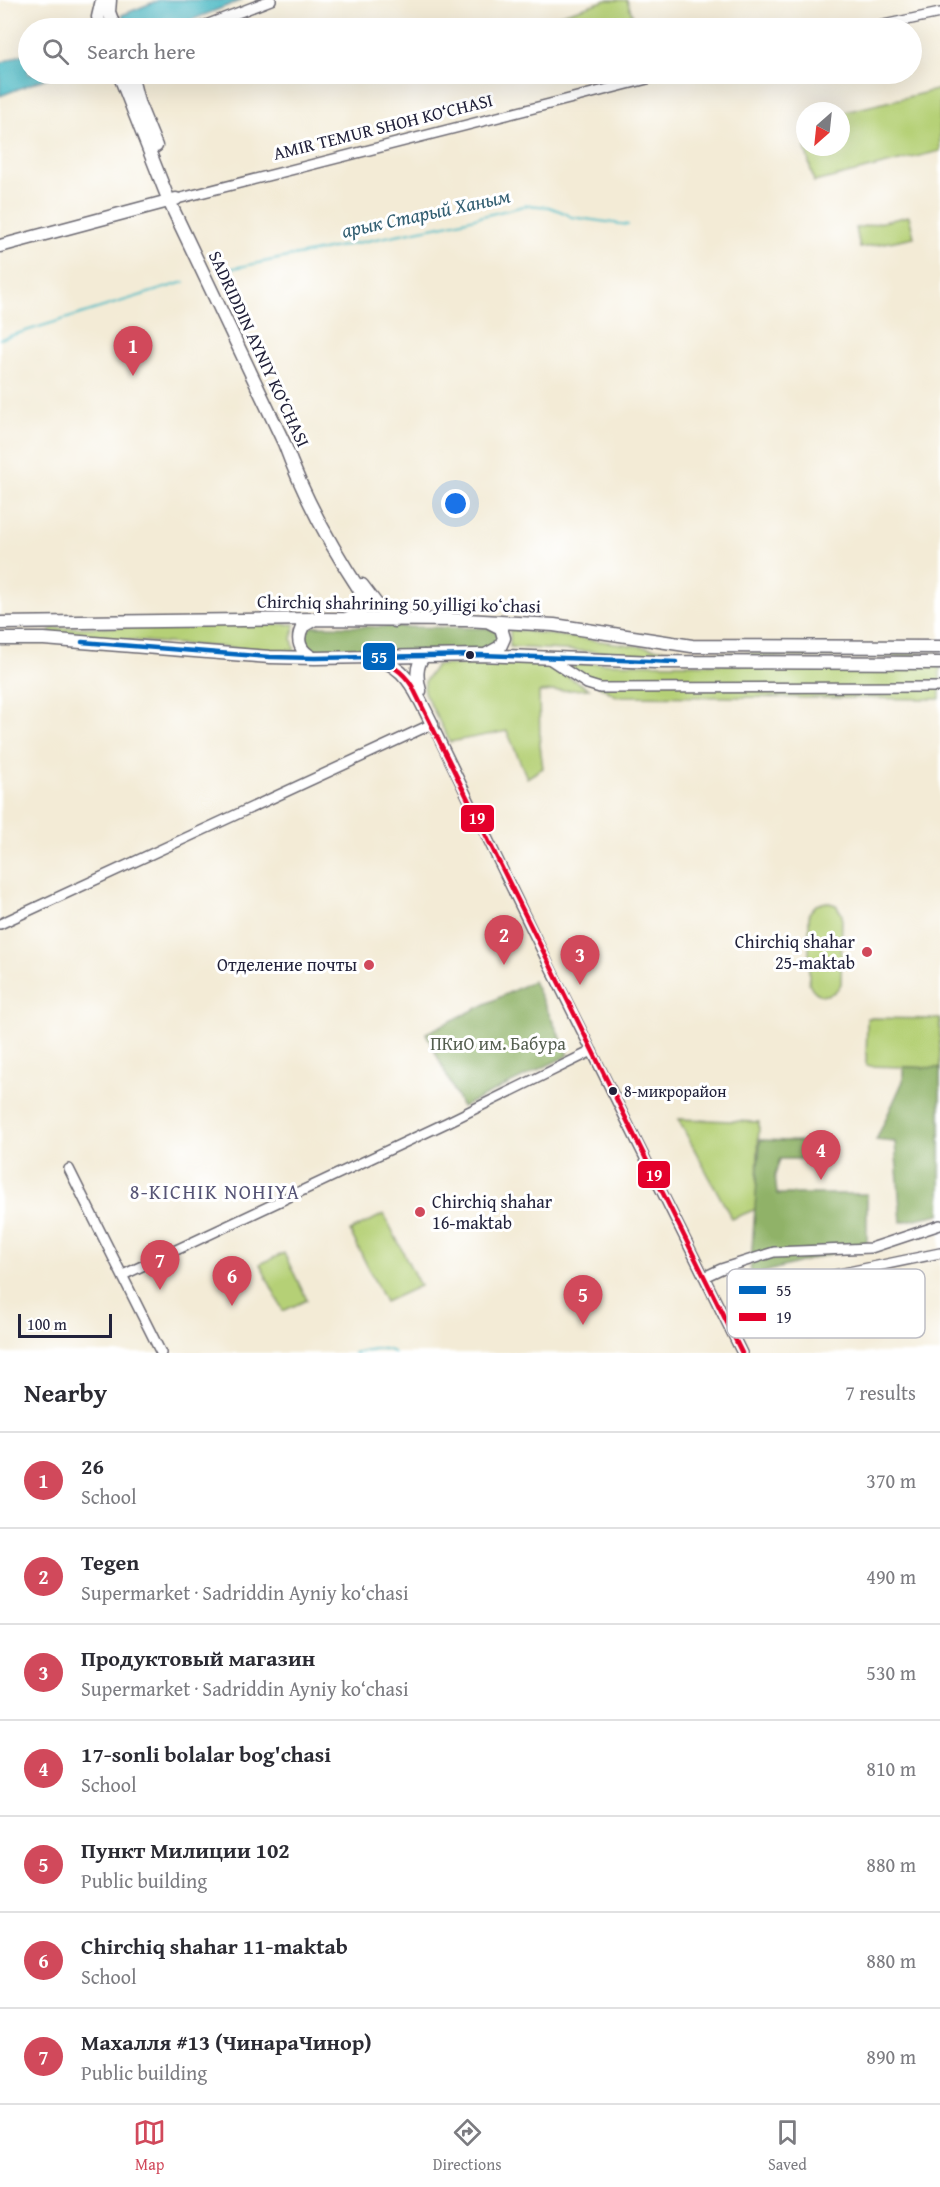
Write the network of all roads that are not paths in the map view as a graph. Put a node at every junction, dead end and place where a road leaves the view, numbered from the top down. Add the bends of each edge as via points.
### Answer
1 (102, 0) edge
2 (110, 0) edge
3 (271, 0) edge
4 (940, 13) edge
5 (99, 18) edge
6 (111, 18) edge
7 (224, 18) edge
8 (916, 18) edge
9 (123, 84) edge
10 (134, 84) edge
11 (629, 84) edge
12 (173, 200) junction
13 (0, 246) edge
14 (316, 619) junction
15 (338, 619) junction
16 (395, 621) junction
17 (481, 621) junction
18 (0, 623) edge
19 (44, 623) junction
20 (0, 639) edge
21 (44, 639) junction
22 (940, 647) edge
23 (480, 655) junction
24 (424, 656) junction
25 (370, 657) junction
26 (546, 657) junction
27 (315, 658) junction
28 (940, 663) edge
29 (940, 687) edge
30 (432, 724) junction
31 (0, 924) edge
32 (592, 1052) junction
33 (69, 1169) dead end
34 (940, 1225) edge
35 (871, 1248) junction
36 (940, 1253) edge
37 (874, 1266) junction
38 (860, 1269) edge
39 (123, 1275) junction
40 (704, 1276) junction
41 (727, 1323) edge
42 (735, 1338) edge
43 (161, 1353) edge
44 (742, 1353) edge

1 - 5 main road
2 - 6 main road
3 - 7 street
4 - 8 street
9 - 12 main road, SADRIDDIN AYNIY KO‘CHASI
10 - 12 main road, SADRIDDIN AYNIY KO‘CHASI
11 - 12 street, AMIR TEMUR SHOH KO‘CHASI
12 - 13 main road, AMIR TEMUR SHOH KO‘CHASI
12 - 15 main road, SADRIDDIN AYNIY KO‘CHASI via 302,487 361,592 361,612
12 - 16 main road, SADRIDDIN AYNIY KO‘CHASI via 314,498 364,588
14 - 15 main road, Chirchiq shahrining 50 yilligi koʻchasi
14 - 19 main road, Chirchiq shahrining 50 yilligi koʻchasi
14 - 27 main road via 303,626 299,639 303,651
15 - 16 main road, Chirchiq shahrining 50 yilligi koʻchasi
16 - 17 main road, Chirchiq shahrining 50 yilligi koʻchasi
17 - 22 main road, Chirchiq shahrining 50 yilligi koʻchasi via 554,625 692,646
17 - 23 main road via 498,627 504,638 497,650
18 - 19 main road, Chirchiq shahrining 50 yilligi koʻchasi
19 - 21 main road
20 - 21 main road
21 - 27 main road
23 - 24 main road
23 - 26 main road
24 - 25 main road
24 - 30 main road via 418,667 418,682
25 - 27 main road
25 - 30 main road via 404,674
26 - 28 main road via 655,662
26 - 29 street via 587,684 600,688
30 - 31 street
30 - 32 street
32 - 39 street
32 - 40 street
33 - 39 street
34 - 35 street
35 - 37 street
35 - 40 street via 774,1252
36 - 37 street
37 - 38 street
39 - 43 street
40 - 41 street
42 - 44 street

